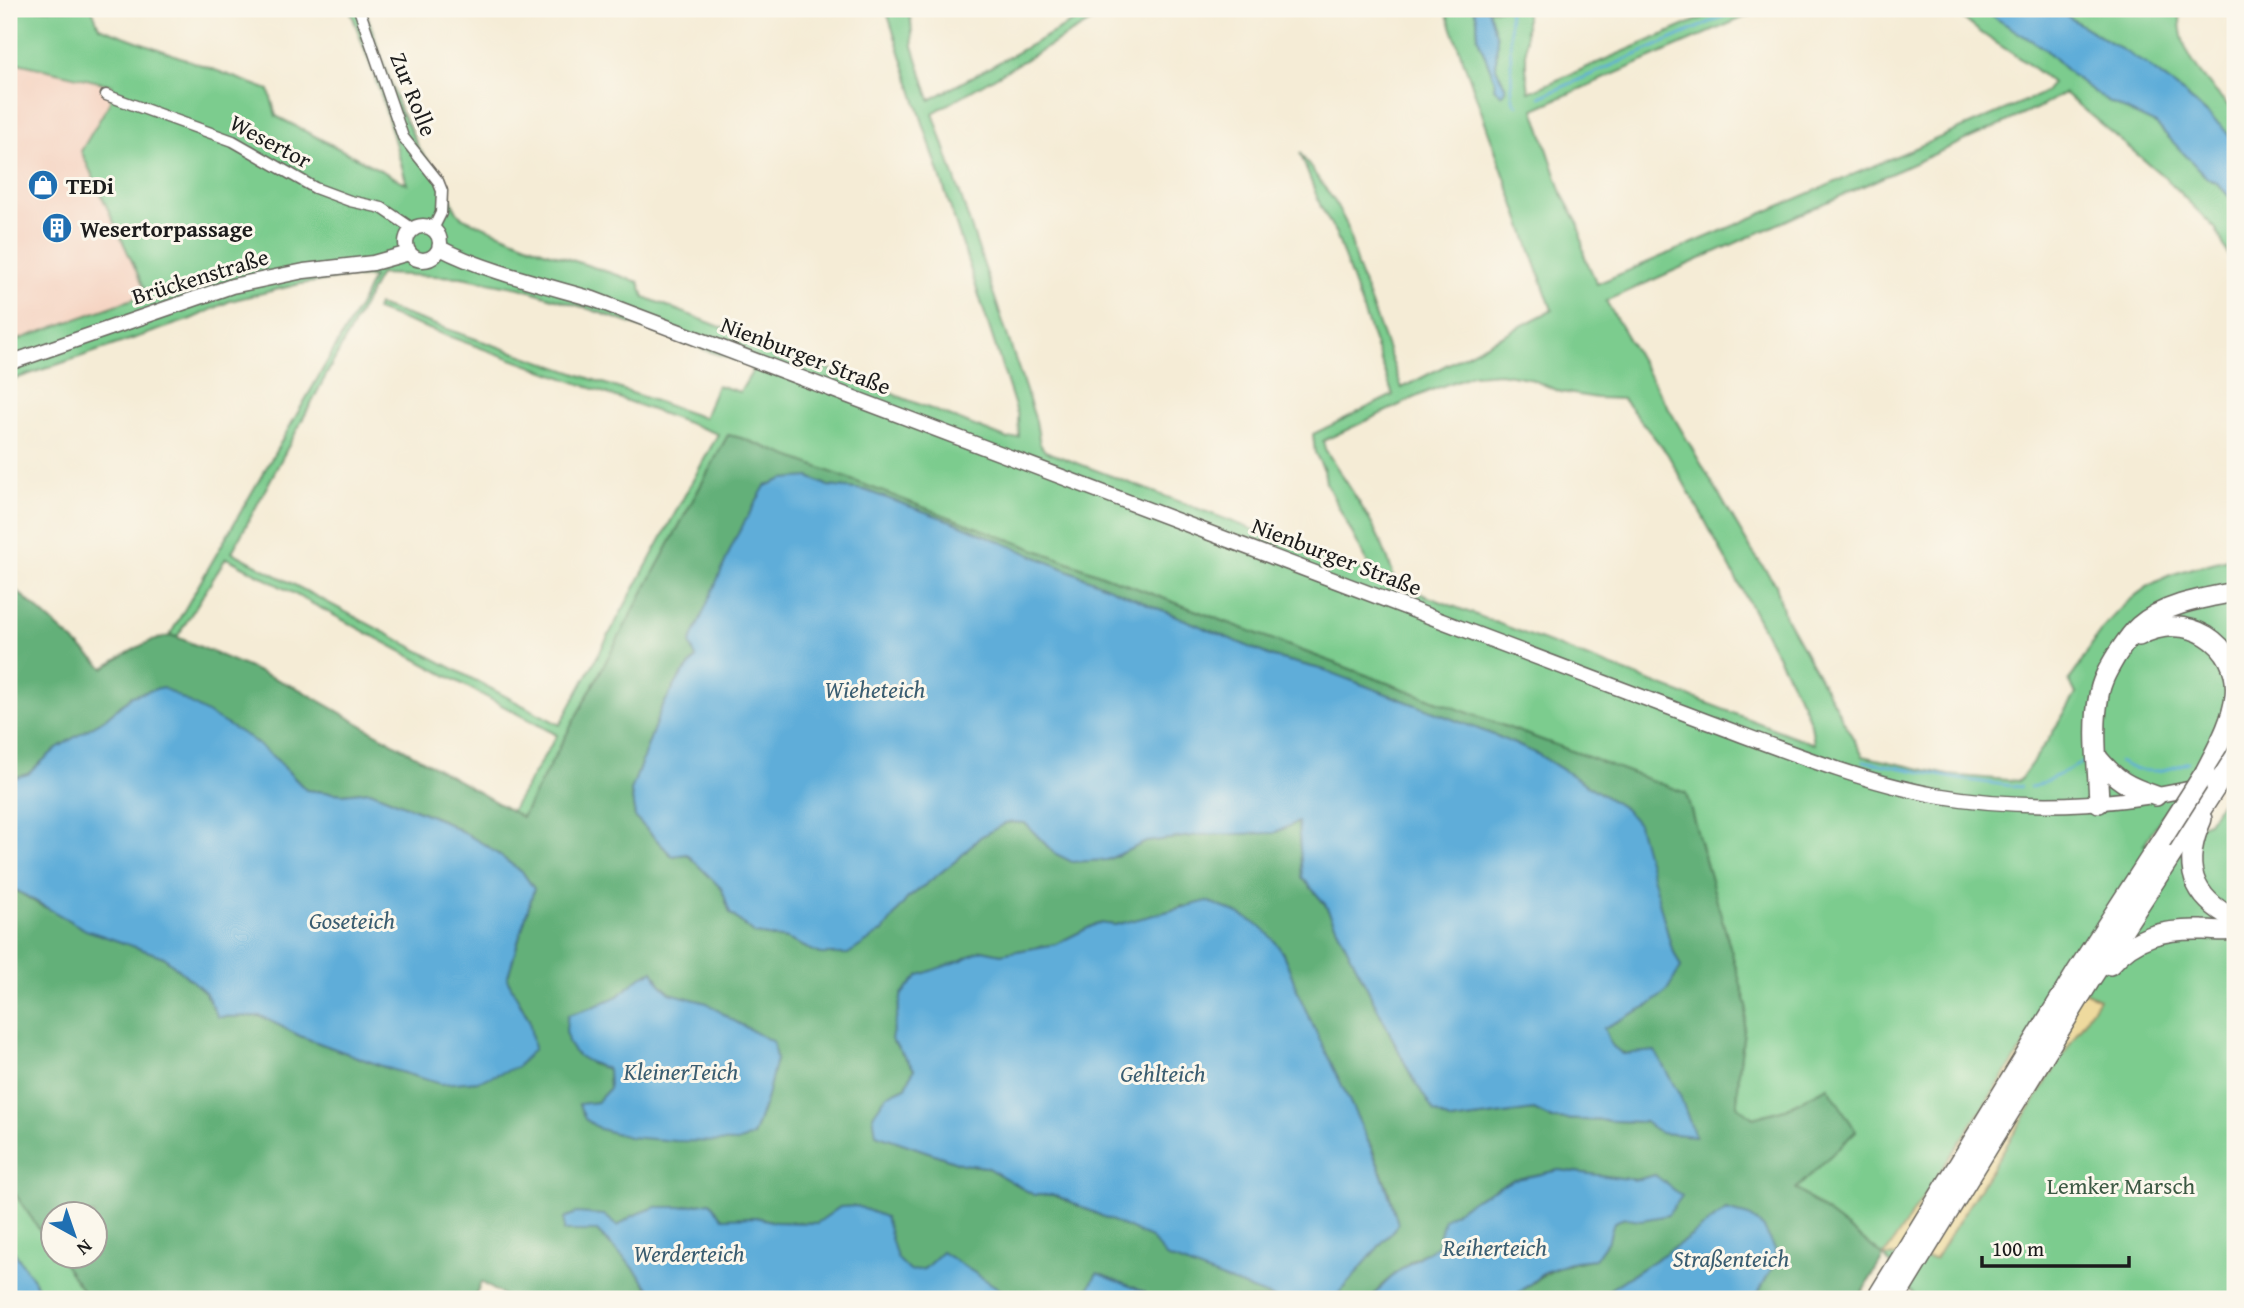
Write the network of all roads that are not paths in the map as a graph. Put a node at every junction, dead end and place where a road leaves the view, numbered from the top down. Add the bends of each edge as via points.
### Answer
1 (359, 9) edge
2 (106, 95) dead end
3 (413, 229) junction
4 (433, 229) junction
5 (440, 248) junction
6 (409, 253) junction
7 (9, 363) edge
8 (2235, 592) edge
9 (2123, 645) junction
10 (2229, 734) edge
11 (2097, 757) junction
12 (2235, 757) edge
13 (2235, 777) edge
14 (2211, 780) junction
15 (2156, 796) junction
16 (2099, 803) junction
17 (2190, 832) junction
18 (2235, 919) edge
19 (2235, 930) edge
20 (2088, 977) junction
21 (1902, 1272) junction
22 (1876, 1299) edge
23 (1895, 1299) edge

1 - 4 street, Zur Rolle via 404,137 442,191 441,213
2 - 3 street, Wesertor via 233,141 315,188 382,208
3 - 4 street
3 - 6 street via 407,238
4 - 5 street
5 - 6 street via 423,261
5 - 16 street, Nienburger Straße via 618,309 1815,761 1934,794 2026,804
6 - 7 street, Brückenstraße via 232,286
8 - 9 highway via 2172,608 2139,626
9 - 10 highway via 2168,626 2184,627 2210,639 2233,668 2235,696
9 - 11 highway via 2099,693
10 - 14 highway
11 - 15 highway via 2128,786
11 - 16 highway
12 - 14 highway, bridge
13 - 15 street, Nienburger Straße
14 - 17 highway
14 - 20 highway, bridge via 2161,841
15 - 16 street, Nienburger Straße
17 - 18 highway via 2192,874 2198,890
17 - 20 highway
19 - 20 highway via 2184,929 2145,937
20 - 21 highway
20 - 21 highway via 2073,1008
21 - 22 highway
21 - 23 highway

